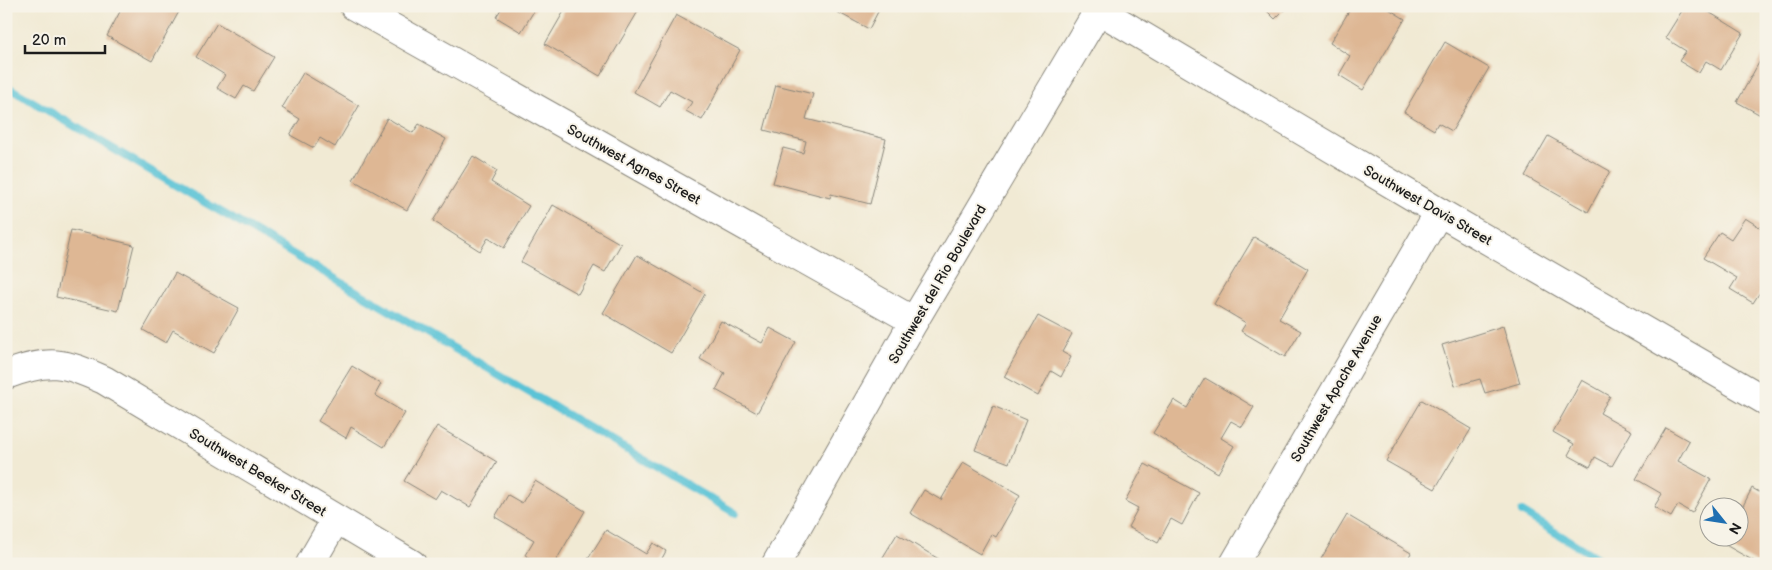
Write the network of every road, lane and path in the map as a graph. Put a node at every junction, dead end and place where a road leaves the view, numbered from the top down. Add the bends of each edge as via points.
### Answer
1 (354, 6) edge
2 (1097, 8) edge
3 (1439, 212) junction
4 (914, 321) junction
5 (6, 374) edge
6 (1766, 401) edge
7 (336, 519) junction
8 (310, 564) edge
9 (412, 564) edge
10 (776, 564) edge
11 (1234, 564) edge

1 - 4 street, Southwest Agnes Street
2 - 3 street, Southwest Davis Street
2 - 4 street, Southwest del Rio Boulevard
3 - 6 street, Southwest Davis Street
3 - 11 street, Southwest Apache Avenue
4 - 10 street, Southwest del Rio Boulevard
5 - 7 street, Southwest Beeker Street via 54,363 104,380
7 - 8 street
7 - 9 street, Southwest Beeker Street

